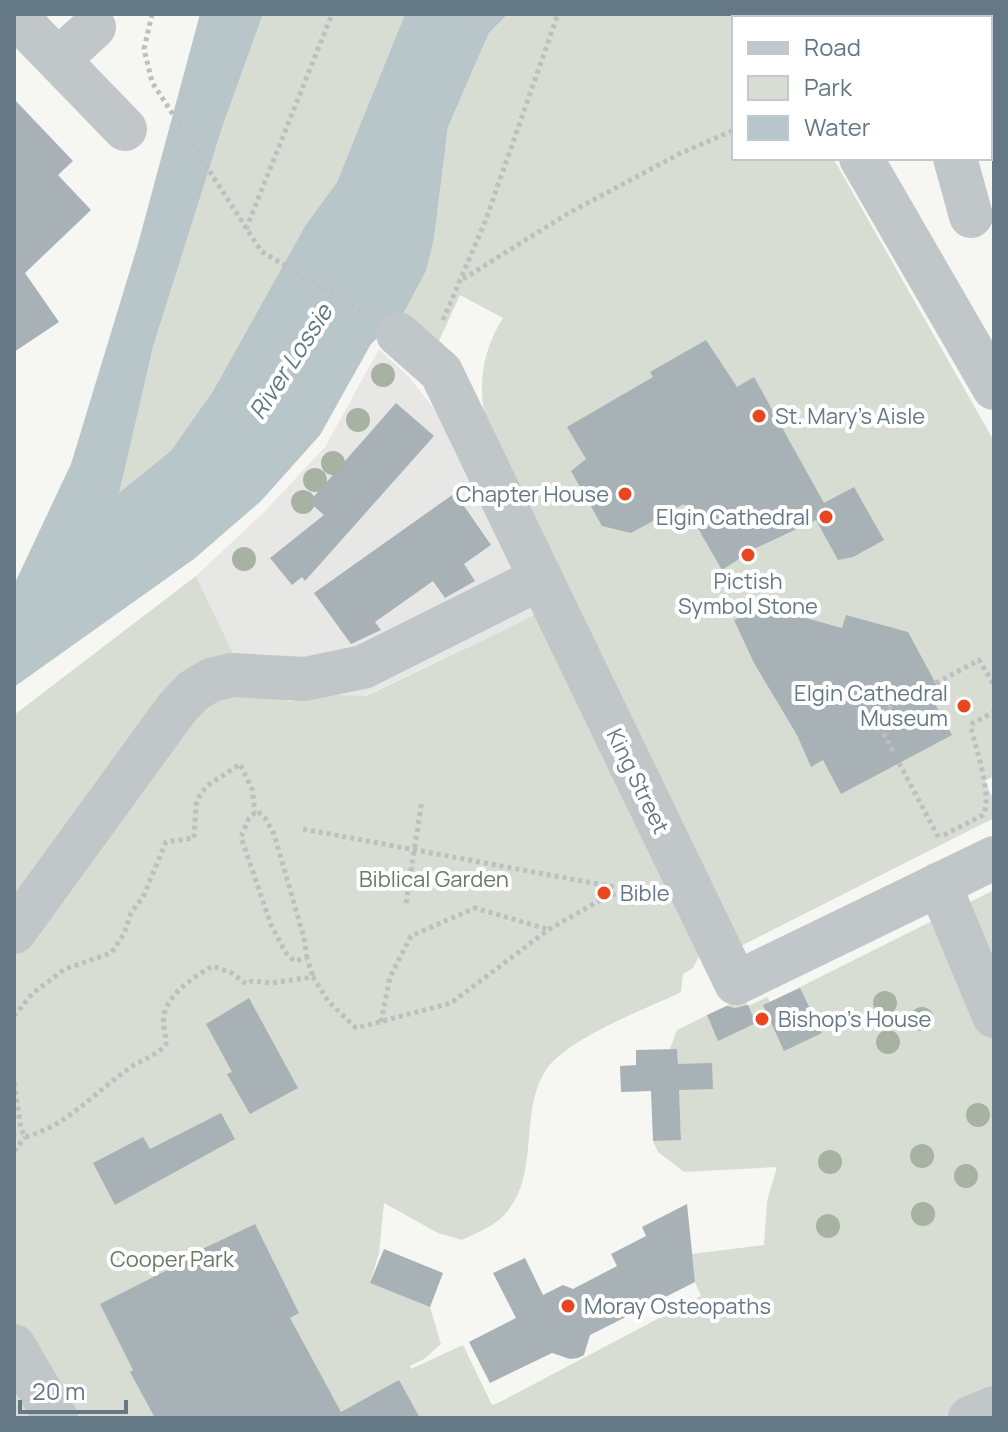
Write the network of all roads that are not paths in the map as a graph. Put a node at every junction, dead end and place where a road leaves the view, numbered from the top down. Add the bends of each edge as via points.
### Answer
1 (18, 14) edge
2 (94, 27) dead end
3 (58, 60) junction
4 (125, 129) dead end
5 (862, 160) edge
6 (956, 160) edge
7 (971, 216) dead end
8 (398, 334) road end
9 (994, 388) edge
10 (541, 578) junction
11 (964, 872) edge
12 (14, 932) edge
13 (994, 1016) edge
14 (14, 1346) edge
15 (994, 1408) edge
16 (56, 1418) edge
17 (970, 1418) edge

1 - 3 street
2 - 3 street
3 - 4 street
5 - 9 street
6 - 7 street
8 - 10 street, King Street via 441,372
10 - 11 street, King Street via 736,983
10 - 12 street via 363,667 305,679 232,675 193,691
11 - 13 street
14 - 16 street
15 - 17 street

